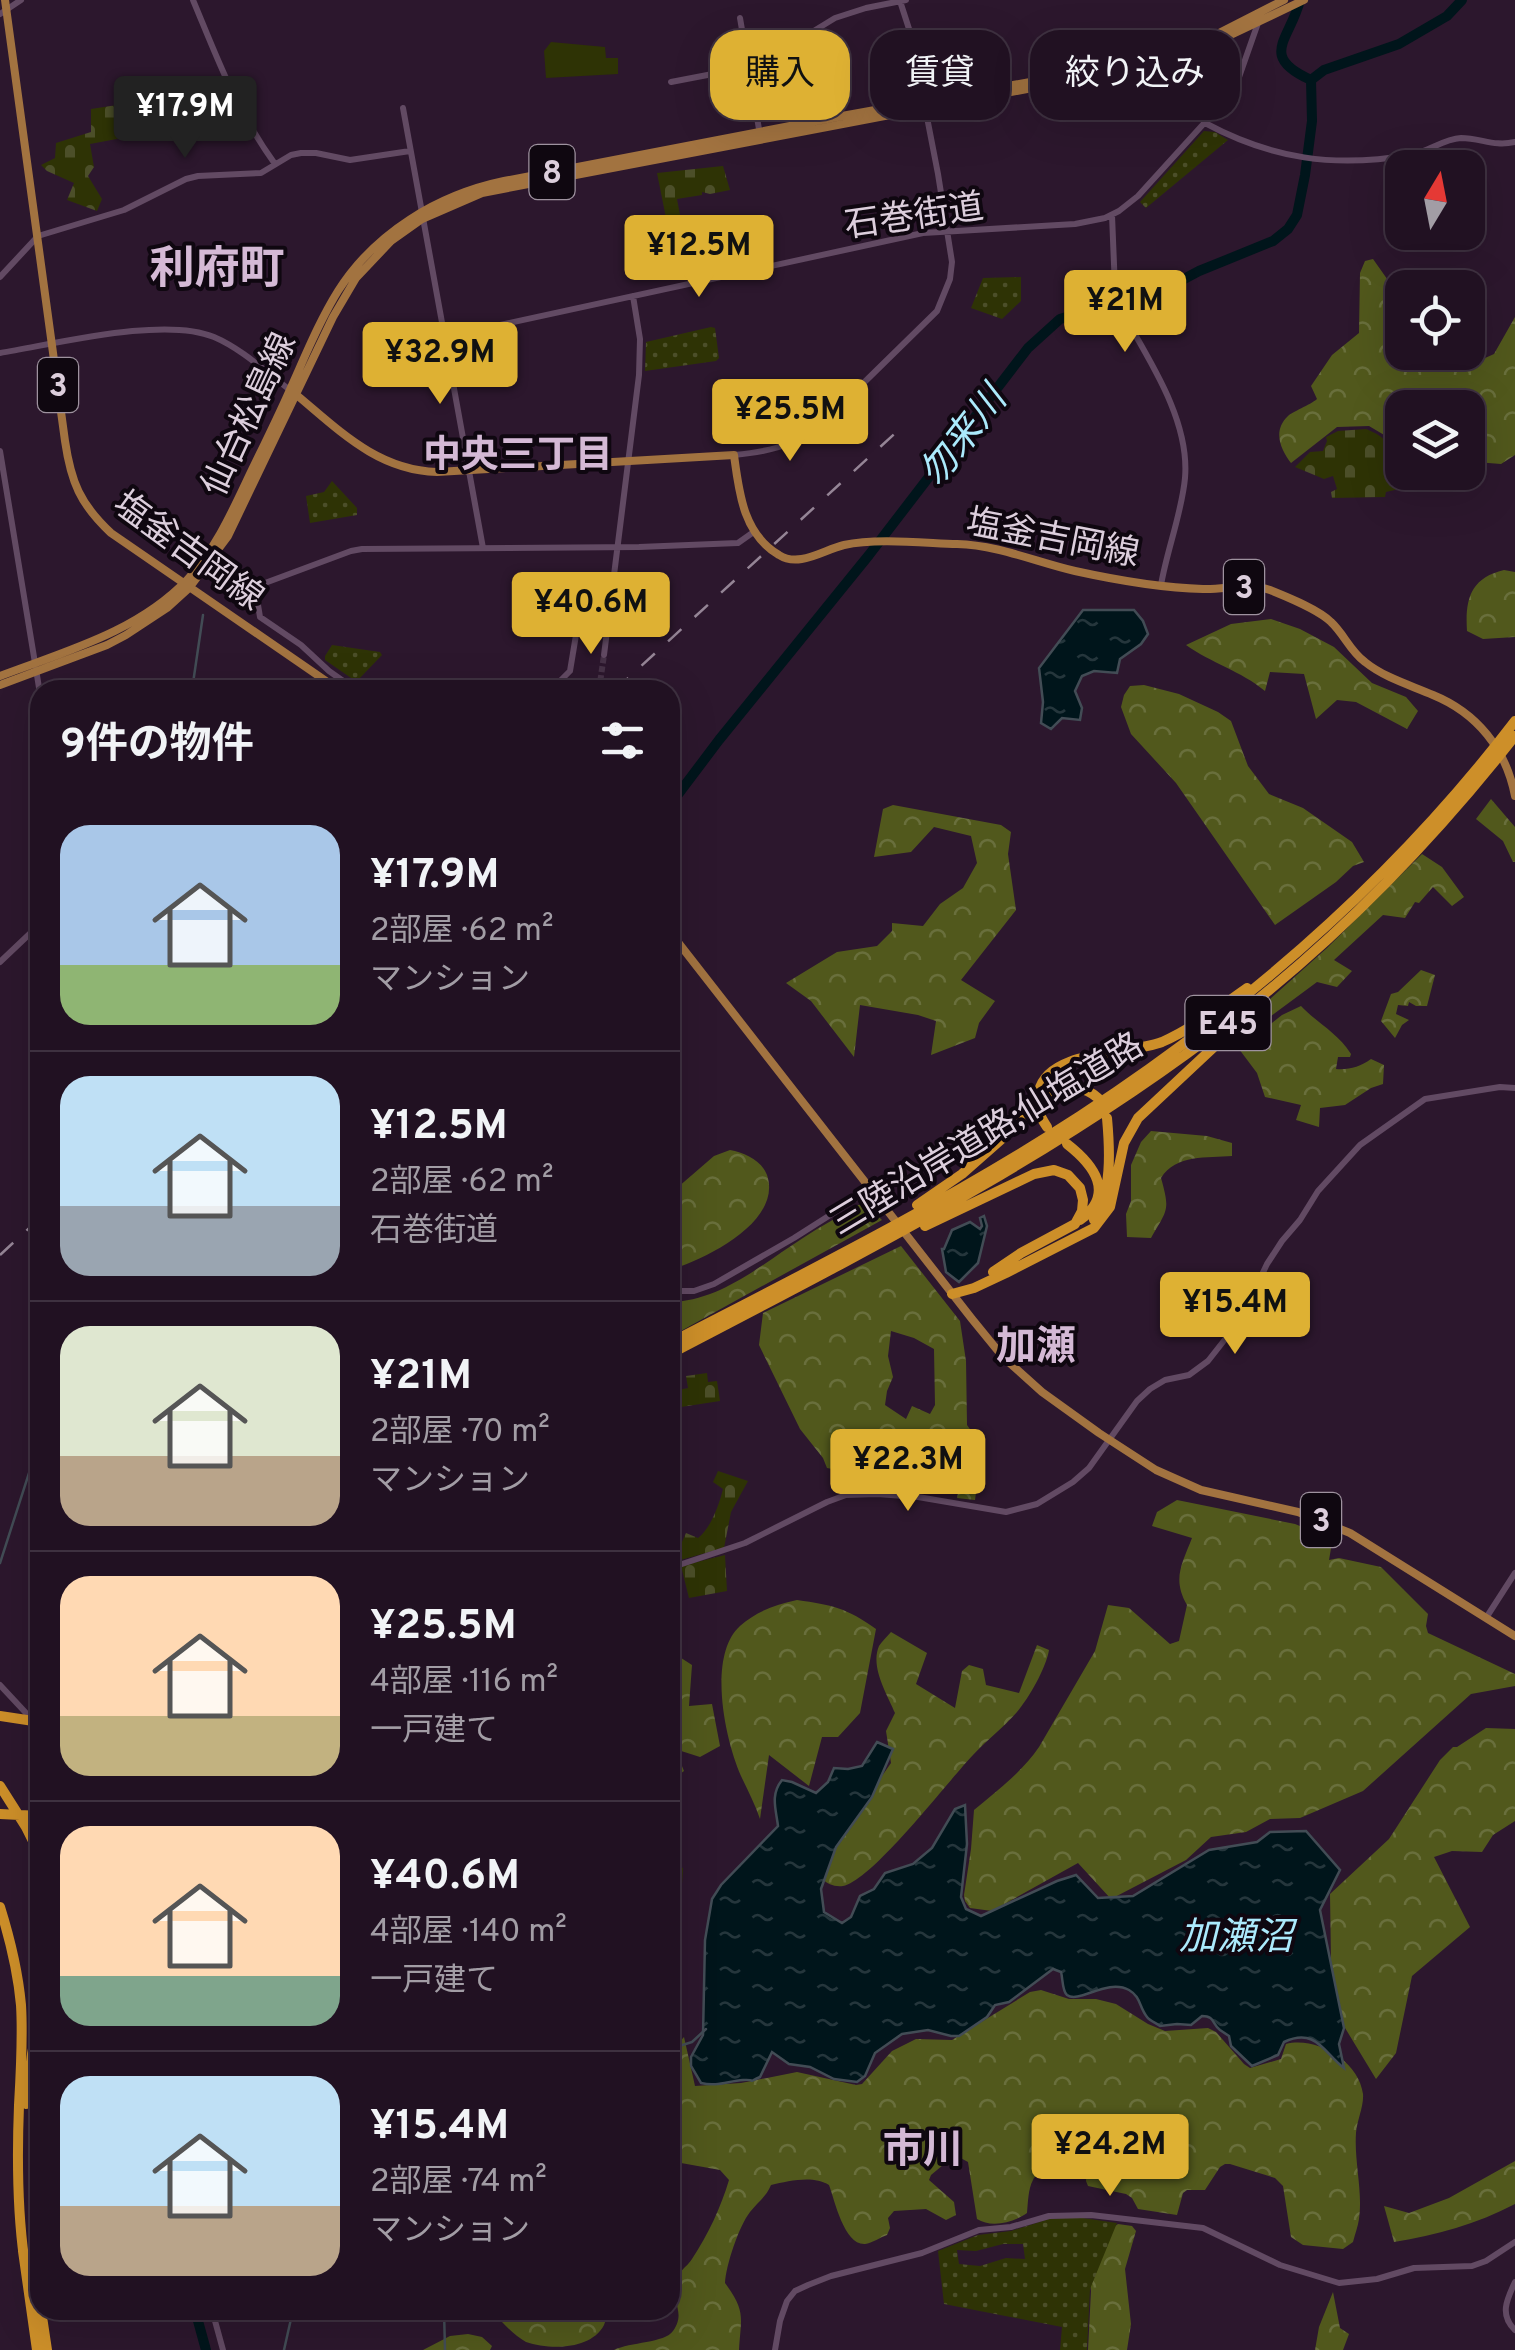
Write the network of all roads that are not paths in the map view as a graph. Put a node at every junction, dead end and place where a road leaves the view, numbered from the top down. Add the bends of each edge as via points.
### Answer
1 (4, 0) edge
2 (21, 0) edge
3 (193, 0) edge
4 (1266, 0) edge
5 (1303, 0) edge
6 (903, 1) edge
7 (1284, 5) edge
8 (1261, 12) junction
9 (3, 13) edge
10 (740, 18) dead end
11 (1258, 24) junction
12 (742, 30) edge
13 (815, 30) edge
14 (910, 30) edge
15 (710, 74) edge
16 (671, 82) dead end
17 (1010, 87) edge
18 (1010, 92) edge
19 (402, 108) dead end
20 (870, 115) edge
21 (757, 120) edge
22 (927, 120) edge
23 (1205, 123) junction
24 (760, 136) junction
25 (1515, 142) edge
26 (410, 151) junction
27 (275, 164) junction
28 (1112, 215) junction
29 (422, 216) junction
30 (948, 230) junction
31 (38, 236) junction
32 (0, 276) edge
33 (1115, 289) dead end
34 (633, 296) junction
35 (1122, 312) dead end
36 (445, 337) junction
37 (52, 344) junction
38 (0, 353) edge
39 (293, 392) junction
40 (0, 451) edge
41 (734, 455) junction
42 (628, 461) junction
43 (470, 470) junction
44 (755, 531) junction
45 (764, 542) junction
46 (738, 544) junction
47 (618, 547) junction
48 (483, 548) junction
49 (1162, 585) junction
50 (186, 586) junction
51 (611, 598) junction
52 (604, 656) tunnel mouth
53 (36, 667) junction
54 (0, 676) edge
55 (38, 680) edge
56 (327, 680) edge
57 (332, 680) edge
58 (561, 680) edge
59 (0, 685) edge
60 (1515, 721) edge
61 (1508, 740) edge
62 (1515, 796) edge
63 (1331, 929) junction
64 (30, 934) edge
65 (680, 945) edge
66 (0, 962) edge
67 (1515, 1088) edge
68 (1098, 1098) dead end
69 (1107, 1118) dead end
70 (1047, 1127) dead end
71 (1068, 1144) dead end
72 (870, 1189) junction
73 (909, 1222) junction
74 (1078, 1229) junction
75 (890, 1233) junction
76 (830, 1265) junction
77 (680, 1291) edge
78 (952, 1294) junction
79 (680, 1338) edge
80 (680, 1348) edge
81 (1110, 1441) junction
82 (680, 1565) edge
83 (1515, 1573) edge
84 (1486, 1618) junction
85 (1515, 1636) edge
86 (1, 1687) edge
87 (30, 1715) edge
88 (0, 1716) edge
89 (30, 1723) edge
90 (0, 1786) edge
91 (0, 1814) edge
92 (30, 1816) edge
93 (30, 1835) edge
94 (0, 1908) edge
95 (30, 2069) edge
96 (1515, 2242) edge
97 (24, 2258) junction
98 (1515, 2282) edge
99 (30, 2304) edge
100 (32, 2320) edge
101 (44, 2320) edge
102 (215, 2320) edge
103 (1515, 2330) edge
104 (36, 2350) edge
105 (48, 2350) edge
106 (223, 2350) edge
107 (775, 2350) edge

1 - 9 main road, 塩釜吉岡線 / 3
2 - 9 street
3 - 27 street via 236,102
4 - 8 main road
5 - 7 main road, 8
6 - 13 street via 835,18
6 - 14 street
7 - 8 main road, 仙台松島線 / 8
7 - 11 main road, 仙台松島線 / 8
8 - 11 main road
8 - 17 main road, 仙台松島線 / 8 via 1138,61
9 - 31 main road, 塩釜吉岡線 / 3
10 - 12 street
11 - 18 main road, 仙台松島線 / 8 via 1142,68
11 - 23 street, 石巻街道 via 1238,80
15 - 16 street
19 - 26 street
20 - 24 main road, 仙台松島線 / 8
21 - 24 street
22 - 30 street
23 - 25 street via 1242,142 1315,158 1375,160 1457,138
23 - 28 street, 石巻街道
24 - 29 main road, 仙台松島線 / 8 via 482,193
26 - 27 street via 350,160 301,152
26 - 29 street
27 - 31 street via 254,174 186,179 124,210
28 - 30 street, 石巻街道 via 1075,224
28 - 33 street
29 - 36 street
29 - 39 main road, 仙台松島線 / 8 via 350,287
30 - 34 street, 石巻街道
30 - 41 street via 950,279 938,310 808,434 780,448
31 - 32 street
31 - 37 main road, 塩釜吉岡線 / 3
34 - 36 street, 石巻街道
34 - 42 street via 640,356
35 - 49 street via 1173,407 1182,446 1184,485
36 - 43 street
37 - 38 street
37 - 39 street via 188,330 223,342
37 - 50 main road, 塩釜吉岡線 / 3 via 68,466 81,499 111,533
39 - 43 main road via 380,460 420,472
39 - 50 main road, 仙台松島線 / 8 via 228,536
40 - 53 street
41 - 42 main road
41 - 44 main road via 744,511
42 - 43 main road
42 - 47 street
43 - 48 street
44 - 45 main road
44 - 46 street
45 - 46 street
45 - 49 main road, 塩釜吉岡線 / 3 via 790,560 861,543 977,545 1078,572
46 - 47 street
47 - 48 street
47 - 51 street
48 - 57 street via 351,551 265,582 257,600 260,617 301,645
49 - 62 main road, 塩釜吉岡線 / 3 via 1258,587 1322,615 1365,662 1450,702 1476,722 1498,748
50 - 53 main road, 仙台松島線 / 8 via 126,635
50 - 56 main road, 塩釜吉岡線 / 3
51 - 52 street
51 - 58 street via 582,599 570,671
53 - 54 main road, 8
53 - 55 street
53 - 59 main road, 8
60 - 61 highway, 三陸沿岸道路;仙塩道路 / E45
61 - 63 highway, 三陸沿岸道路;仙塩道路 / E45
63 - 70 highway via 1163,1041 1054,1069 1038,1094
63 - 73 highway, 三陸沿岸道路;仙塩道路 / E45 via 1142,1074
63 - 74 highway via 1270,996 1138,1118 1124,1143 1110,1207 1094,1228
64 - 66 street
65 - 72 main road, 3
67 - 81 street via 1425,1098 1360,1145 1282,1241 1241,1319 1208,1361 1150,1389
68 - 73 highway via 1072,1087 1049,1096
69 - 74 highway via 1103,1202 1092,1223
71 - 74 highway via 1090,1164 1098,1185 1095,1204
72 - 77 street via 714,1284
72 - 78 main road, 3
73 - 74 highway via 1054,1170 1080,1188
73 - 75 highway
73 - 75 highway
74 - 78 highway via 1006,1274
75 - 76 highway, 三陸沿岸道路;仙塩道路
76 - 79 highway, 三陸沿岸道路;仙塩道路
76 - 80 highway, 三陸沿岸道路;仙塩道路
78 - 81 main road, 3 via 1022,1375
81 - 82 street via 1072,1482 1030,1506 1006,1512 918,1497 846,1494 744,1544
81 - 84 main road, 3 via 1190,1486 1298,1512 1350,1533
83 - 84 street
84 - 85 main road, 3
86 - 87 street
88 - 89 highway
90 - 93 highway
91 - 92 highway
94 - 97 highway via 20,2000 17,2166
95 - 97 highway
96 - 107 street via 1472,2266 1339,2283 1280,2266 1202,2228 1049,2216 979,2230 795,2291
97 - 99 highway
98 - 103 street via 1505,2308
100 - 104 highway
101 - 105 highway
102 - 106 street

